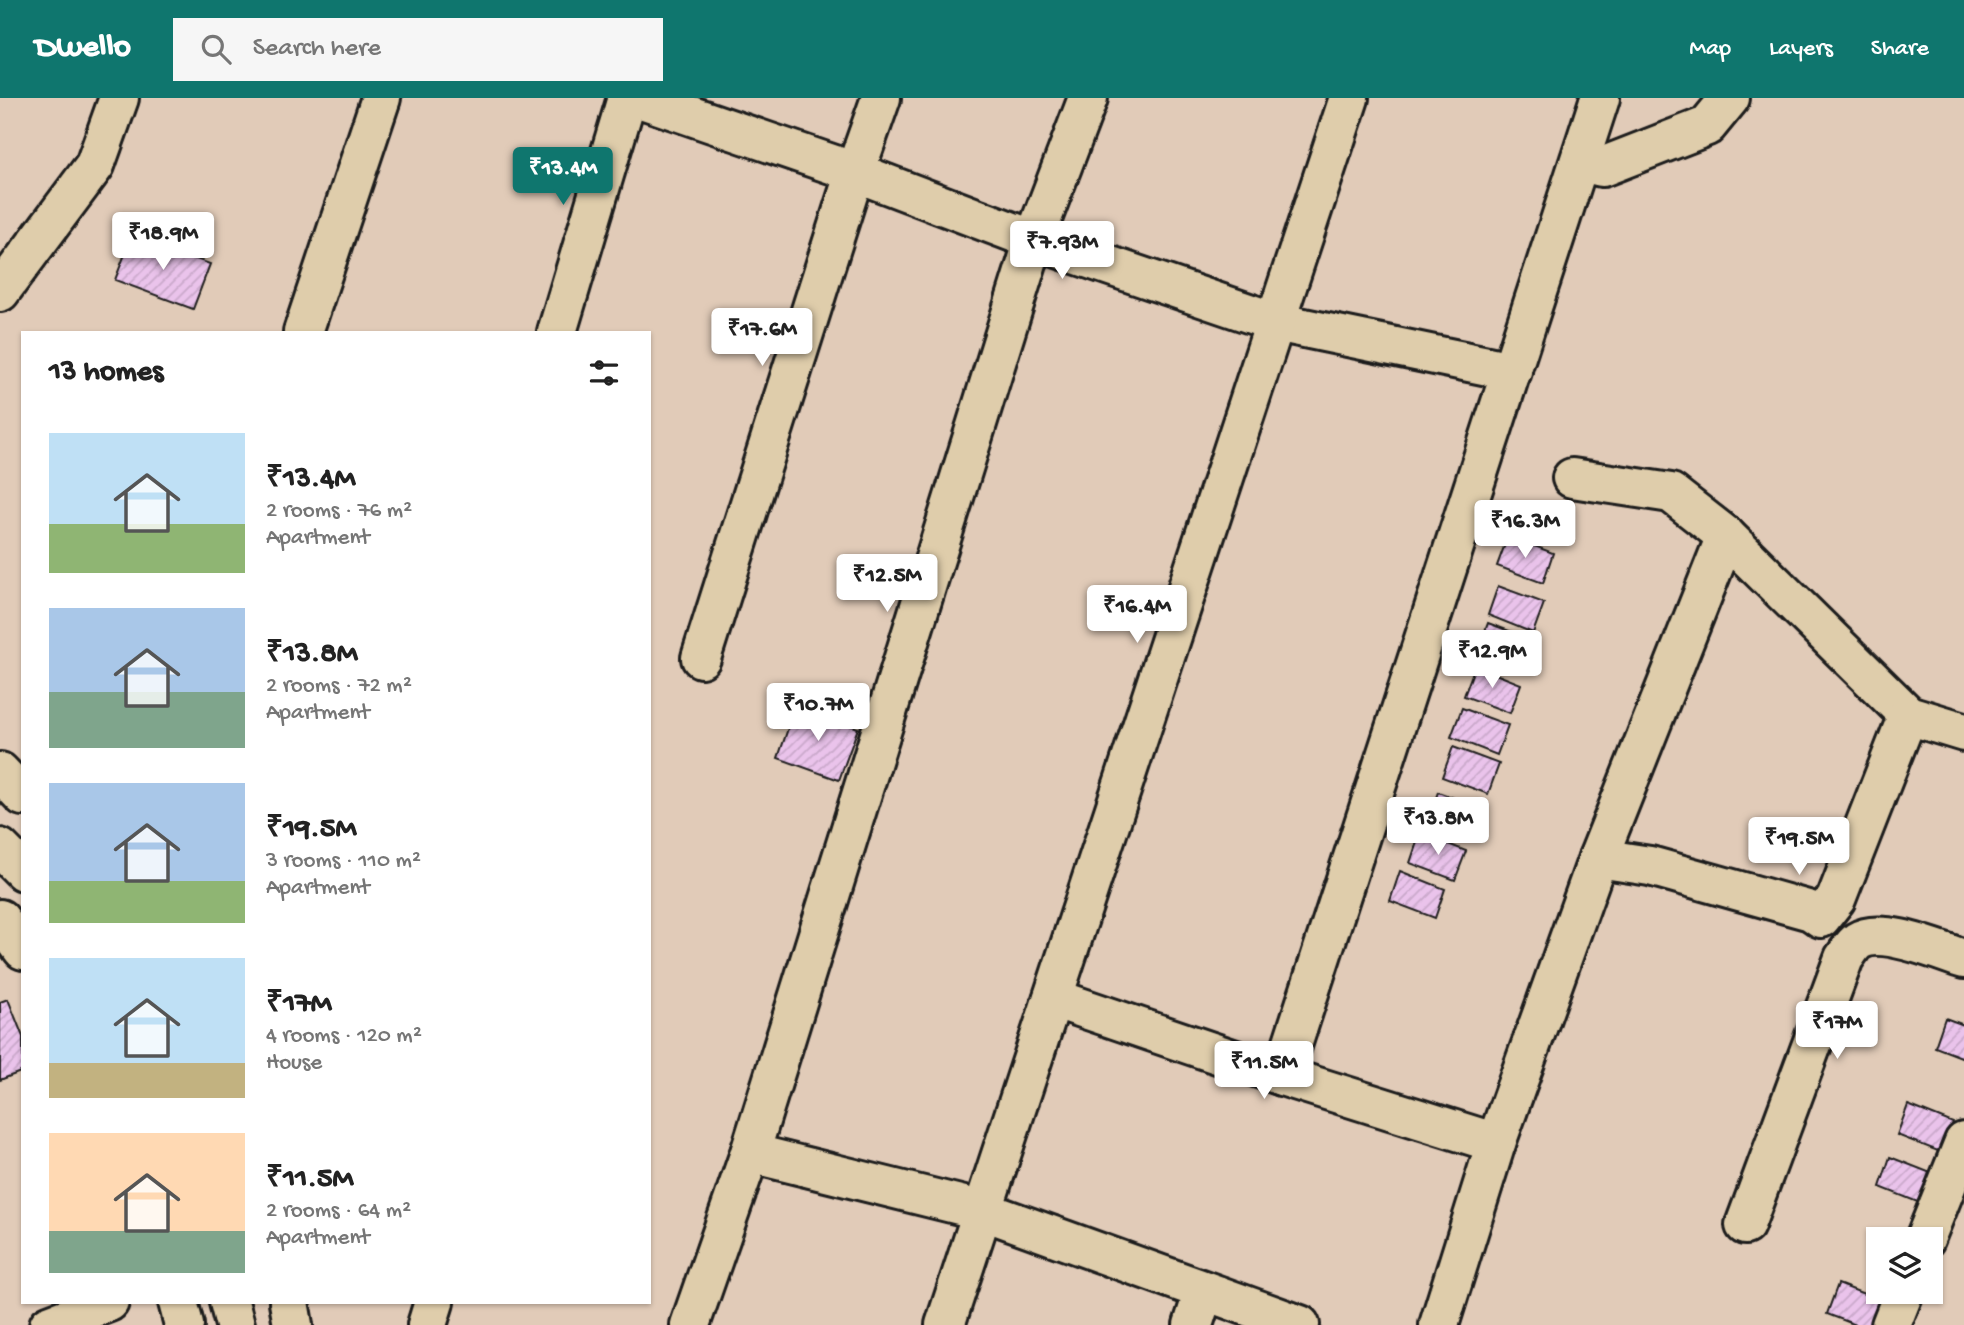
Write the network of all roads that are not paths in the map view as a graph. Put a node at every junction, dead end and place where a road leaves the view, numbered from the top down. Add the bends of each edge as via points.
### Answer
1 (120, 98) edge
2 (381, 98) edge
3 (627, 98) edge
4 (639, 98) edge
5 (881, 98) edge
6 (1088, 98) edge
7 (1349, 98) edge
8 (1601, 98) edge
9 (1730, 98) edge
10 (1580, 162) junction
11 (855, 172) junction
12 (1034, 240) junction
13 (0, 292) edge
14 (1275, 322) junction
15 (303, 331) edge
16 (556, 331) edge
17 (1512, 371) junction
18 (1572, 478) dead end
19 (1726, 536) junction
20 (701, 658) dead end
21 (1908, 715) junction
22 (1964, 732) edge
23 (0, 772) edge
24 (21, 794) edge
25 (0, 848) edge
26 (1598, 858) junction
27 (21, 869) edge
28 (0, 919) edge
29 (21, 947) edge
30 (1964, 959) edge
31 (1053, 998) junction
32 (1282, 1076) junction
33 (1964, 1142) edge
34 (1496, 1143) junction
35 (750, 1153) junction
36 (984, 1212) junction
37 (1745, 1225) dead end
38 (1930, 1227) edge
39 (103, 1304) edge
40 (179, 1304) edge
41 (229, 1304) edge
42 (289, 1304) edge
43 (433, 1304) edge
44 (1899, 1304) edge
45 (1198, 1308) edge
46 (48, 1325) edge
47 (184, 1325) edge
48 (234, 1325) edge
49 (293, 1325) edge
50 (427, 1325) edge
51 (690, 1325) edge
52 (945, 1325) edge
53 (1300, 1325) edge
54 (1439, 1325) edge
55 (1891, 1325) edge

1 - 13 street via 95,165
2 - 15 street
3 - 16 street
4 - 11 street
5 - 11 street
6 - 12 street
7 - 14 street
8 - 10 street
9 - 10 street via 1707,126 1602,167
10 - 17 street
11 - 12 street
11 - 20 street
12 - 14 street
12 - 35 street
14 - 17 street
14 - 31 street
17 - 32 street
18 - 19 street via 1671,493
19 - 21 street
19 - 26 street
21 - 22 street
21 - 26 street via 1836,899 1821,918 1811,911 1650,866
23 - 24 street
25 - 27 street
26 - 34 street
28 - 29 street
30 - 37 street via 1891,937 1871,935 1856,942 1844,958
31 - 32 street
31 - 36 street
32 - 34 street
33 - 38 street
34 - 54 street
35 - 36 street
35 - 51 street
36 - 45 street
36 - 52 street
39 - 46 street
40 - 47 street
41 - 48 street
42 - 49 street
43 - 50 street
44 - 55 street
45 - 53 street

